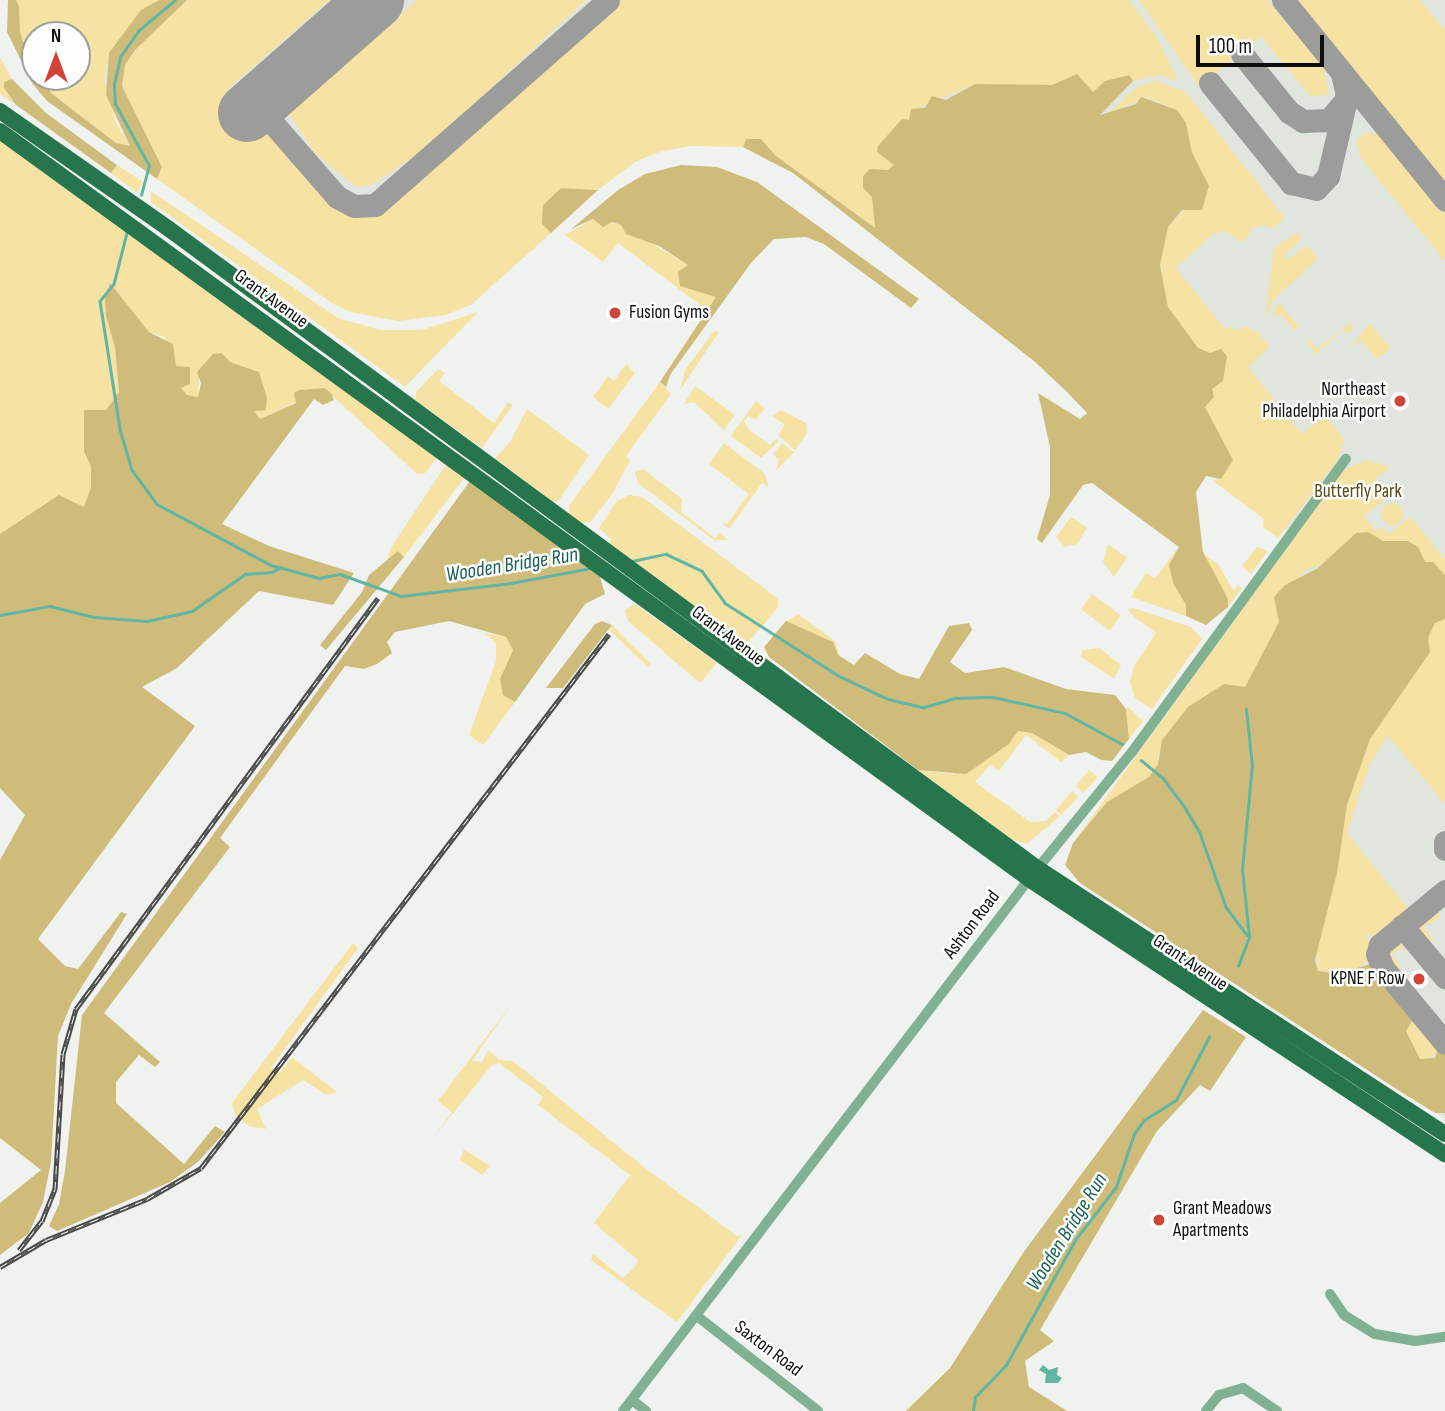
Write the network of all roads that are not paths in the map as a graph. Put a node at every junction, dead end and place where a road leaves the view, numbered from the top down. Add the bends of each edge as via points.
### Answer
1 (0, 111) edge
2 (0, 131) edge
3 (1346, 459) dead end
4 (491, 487) junction
5 (555, 515) junction
6 (819, 708) junction
7 (809, 722) junction
8 (1033, 873) junction
9 (1197, 983) junction
10 (1445, 1134) edge
11 (1445, 1154) edge
12 (1329, 1294) dead end
13 (697, 1316) junction
14 (1445, 1337) edge
15 (632, 1400) junction
16 (624, 1411) edge
17 (646, 1411) edge
18 (818, 1411) edge
19 (1206, 1411) edge
20 (1277, 1411) edge

1 - 5 main road, Grant Avenue via 169,229
2 - 4 main road, Grant Avenue
3 - 8 street, Ashton Road via 1132,752
4 - 5 main road via 518,496 548,516
4 - 7 main road, Grant Avenue
5 - 6 main road, Grant Avenue
6 - 7 main road
6 - 8 main road, Grant Avenue
7 - 8 main road, Grant Avenue
8 - 9 main road, Grant Avenue
8 - 13 street, Ashton Road
9 - 10 main road, Grant Avenue
9 - 11 main road, Grant Avenue
12 - 14 street via 1344,1315 1375,1334 1415,1341
13 - 15 street, Ashton Road
13 - 18 street, Saxton Road
15 - 16 street, Ashton Road
15 - 17 street
19 - 20 street via 1230,1389 1248,1389

